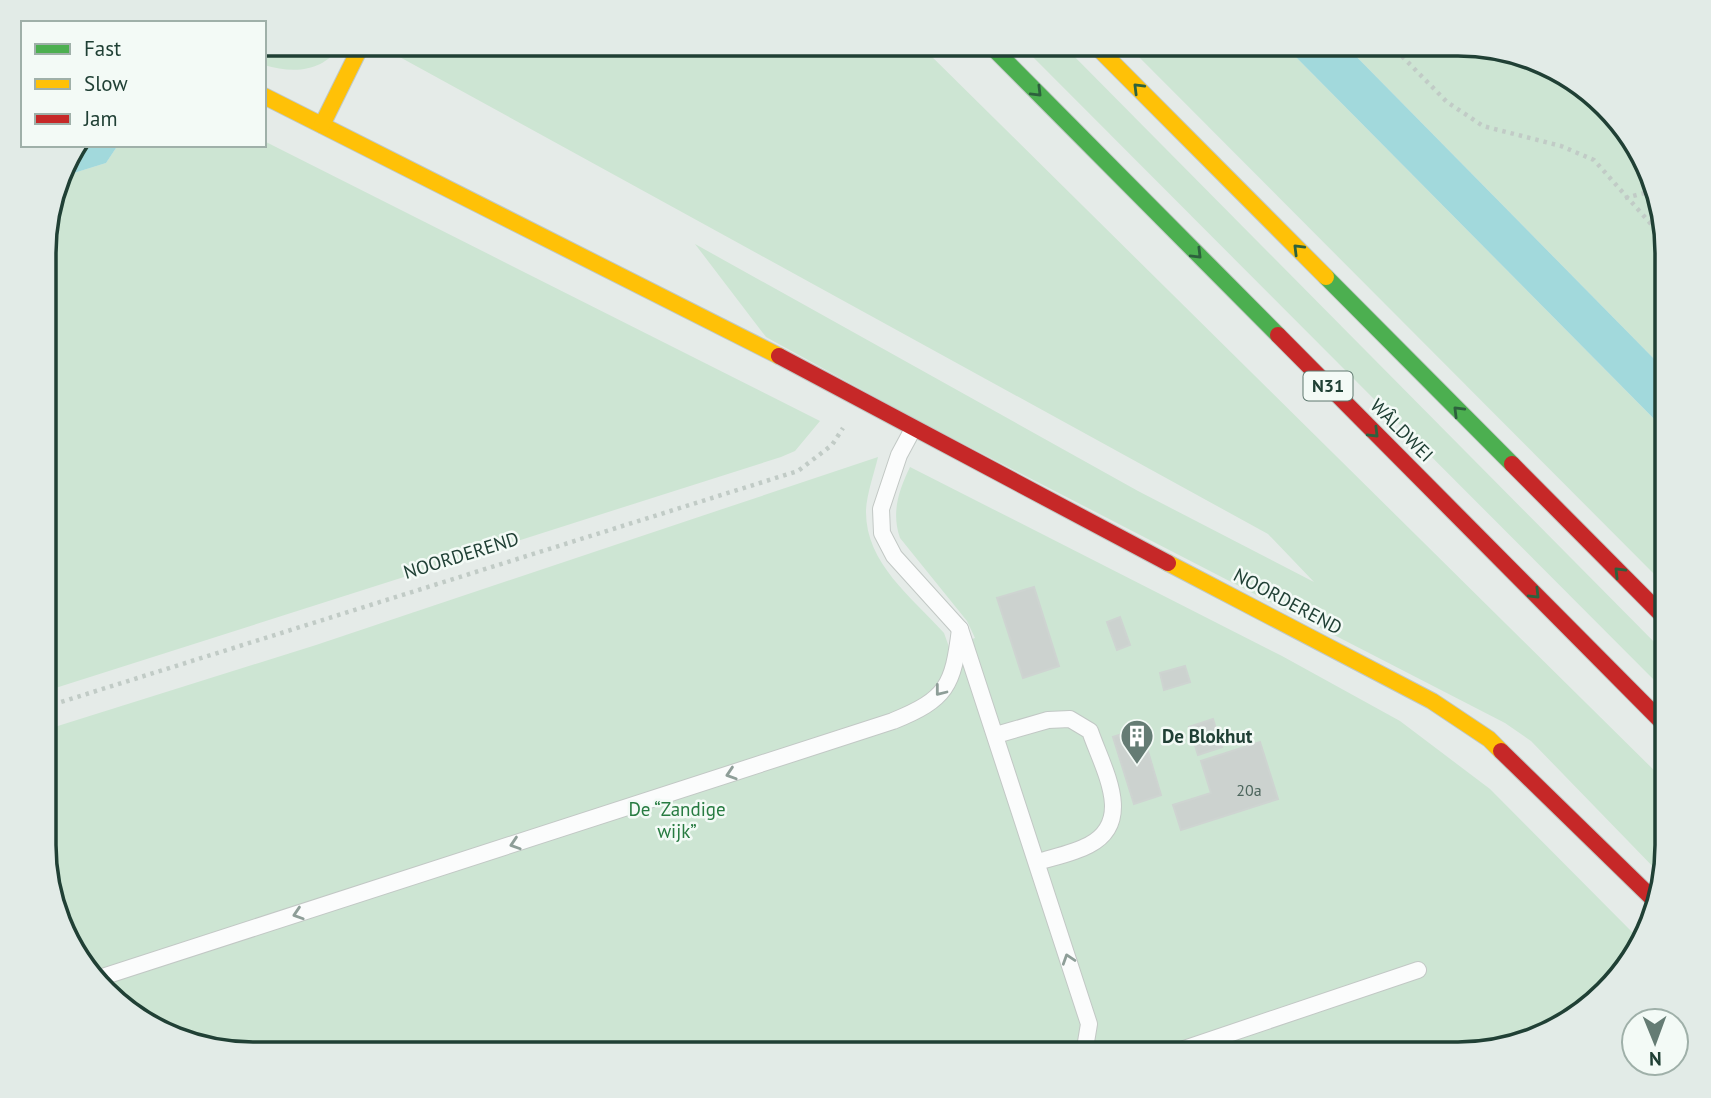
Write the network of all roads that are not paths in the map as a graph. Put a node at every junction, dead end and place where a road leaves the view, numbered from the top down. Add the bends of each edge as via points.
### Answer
1 (356, 56) edge
2 (1001, 56) edge
3 (1106, 56) edge
4 (266, 97) edge
5 (322, 125) junction
6 (913, 429) junction
7 (1655, 608) edge
8 (960, 629) junction
9 (1655, 715) edge
10 (996, 735) junction
11 (1038, 862) junction
12 (1648, 894) edge
13 (1418, 970) dead end
14 (106, 976) edge
15 (1086, 1042) edge
16 (1205, 1042) edge

1 - 5 main road
2 -> 9 main road, WÂLDWEI / N31
7 -> 3 main road
4 - 5 main road, NOORDEREND
5 - 6 main road, NOORDEREND via 717,322
6 - 8 lane via 881,509 882,533 894,556
6 - 12 main road, NOORDEREND via 1432,701 1489,739
8 - 10 lane
8 -> 14 lane via 955,673 928,707
10 - 11 lane
10 - 11 lane via 1048,720 1070,719 1090,731 1095,743 1116,808 1110,830 1089,846
15 -> 11 lane via 1089,1024
13 - 16 lane

